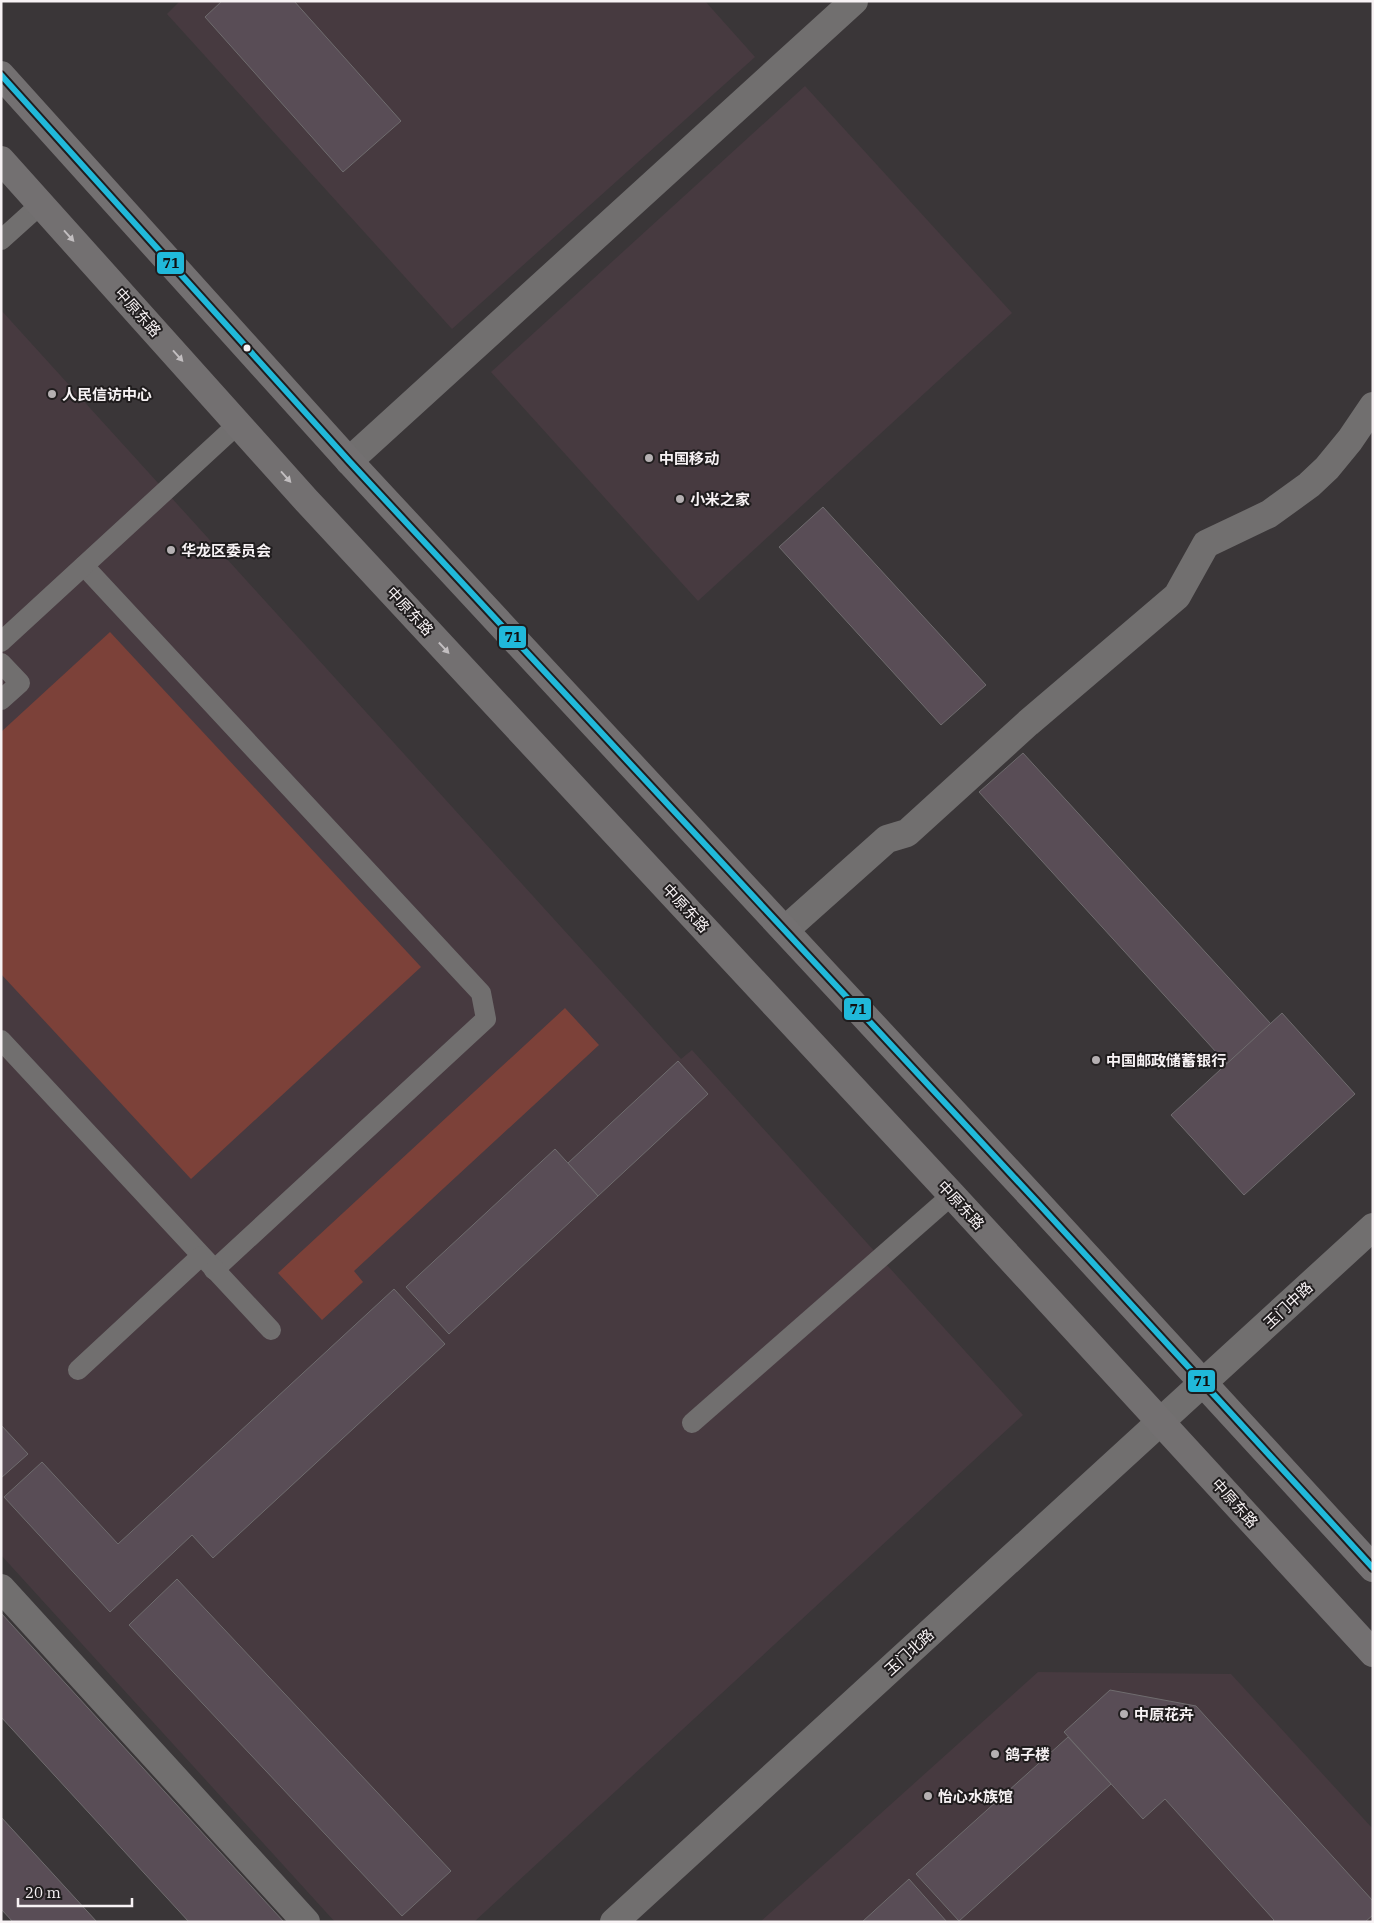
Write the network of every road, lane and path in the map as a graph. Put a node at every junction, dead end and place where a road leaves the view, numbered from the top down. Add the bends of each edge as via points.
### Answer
1 (854, 1) edge
2 (1, 75) edge
3 (1, 160) edge
4 (41, 204) junction
5 (1, 240) edge
6 (1373, 406) edge
7 (238, 424) junction
8 (349, 461) junction
9 (84, 566) junction
10 (1, 642) edge
11 (1, 663) edge
12 (1, 700) edge
13 (785, 930) junction
14 (1, 1040) edge
15 (952, 1195) junction
16 (1373, 1227) edge
17 (208, 1263) junction
18 (270, 1330) dead end
19 (78, 1370) dead end
20 (1203, 1383) junction
21 (1161, 1422) junction
22 (692, 1423) dead end
23 (1373, 1568) edge
24 (1, 1588) edge
25 (1373, 1653) edge
26 (306, 1922) edge
27 (614, 1922) edge

1 - 8 street
2 - 8 main road
3 - 4 main road, 中原东路
4 - 5 lane
4 -> 7 main road, 中原东路
6 - 13 street via 1350,440 1309,485 1269,514 1206,544 1177,596 1028,723 908,833 887,839
7 - 9 lane
7 -> 15 main road, 中原东路
8 - 13 main road
9 - 10 lane
9 - 17 lane via 481,994 486,1019
11 - 12 lane via 20,682
13 - 20 main road
14 - 17 lane
15 - 21 main road, 中原东路
15 - 22 lane
16 - 20 street, 玉门中路
17 - 18 lane
17 - 19 lane
20 - 21 street, 玉门北路
20 - 23 main road
21 - 25 main road, 中原东路
21 - 27 street, 玉门北路
24 - 26 street

